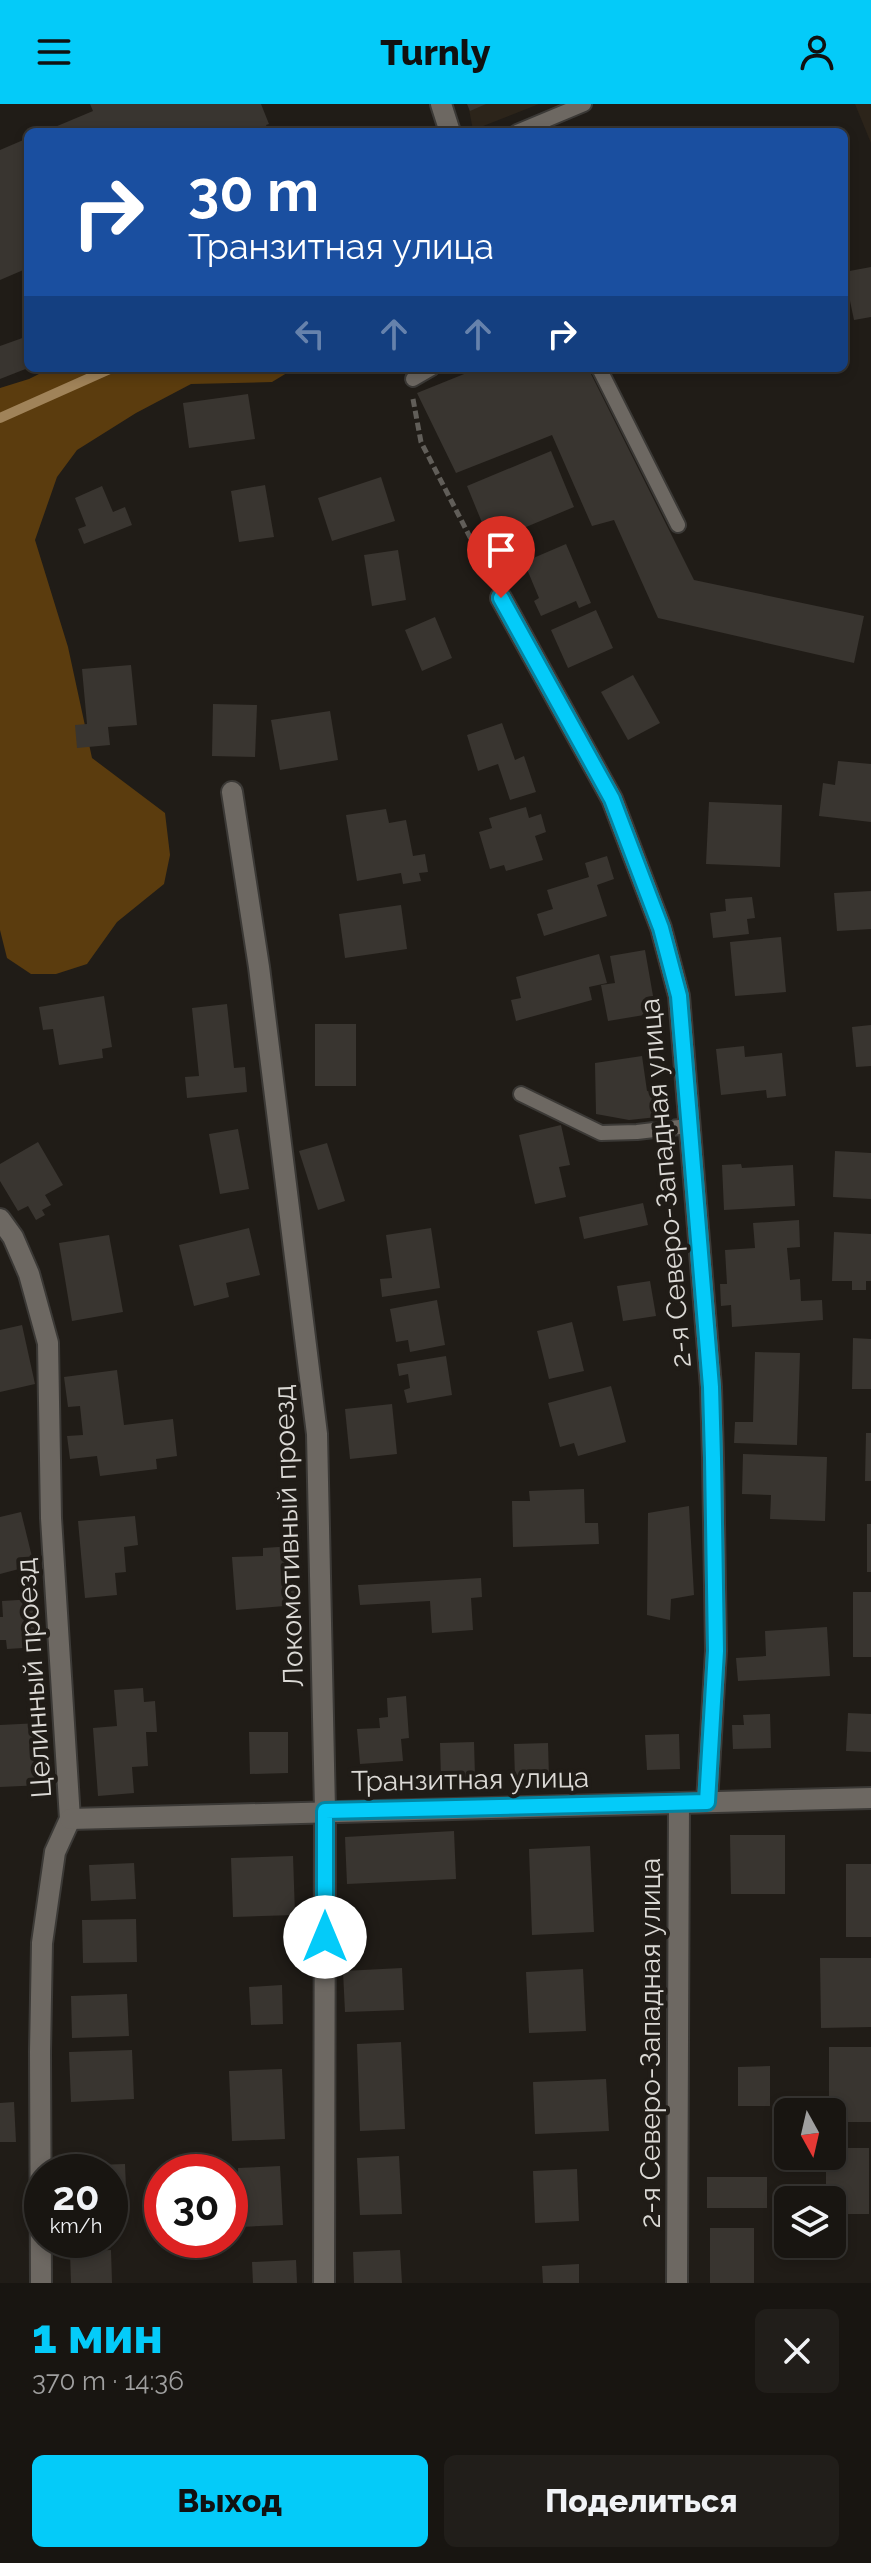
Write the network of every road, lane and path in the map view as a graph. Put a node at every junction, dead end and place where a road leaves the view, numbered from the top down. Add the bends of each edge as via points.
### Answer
1 (441, 104) edge
2 (584, 104) edge
3 (449, 128) edge
4 (527, 128) edge
5 (425, 372) edge
6 (601, 372) edge
7 (413, 379) joint
8 (678, 525) dead end
9 (501, 598) joint
10 (232, 792) dead end
11 (521, 1094) dead end
12 (688, 1126) junction
13 (0, 1219) edge
14 (871, 1798) edge
15 (707, 1802) junction
16 (679, 1803) junction
17 (325, 1811) junction
18 (70, 1819) junction
19 (41, 2283) edge
20 (324, 2283) edge
21 (677, 2283) edge

1 - 3 street
2 - 4 lane
5 - 7 lane
6 - 8 lane
7 - 9 path via 421,442
9 - 12 street, 2-я Северо-Западная улица via 612,799 661,928 679,996
10 - 17 street, Локомотивный проезд via 317,1434
11 - 12 lane via 601,1133
12 - 15 street, 2-я Северо-Западная улица via 713,1458 716,1651
13 - 18 street, Целинный проезд via 29,1274 48,1343 51,1518
14 - 15 street, Транзитная улица
15 - 16 street, Транзитная улица
16 - 17 street, Транзитная улица
16 - 21 street, 2-я Северо-Западная улица
17 - 18 street, Транзитная улица
17 - 20 street, Локомотивный проезд
18 - 19 street, Целинный проезд via 55,1852 42,1943

